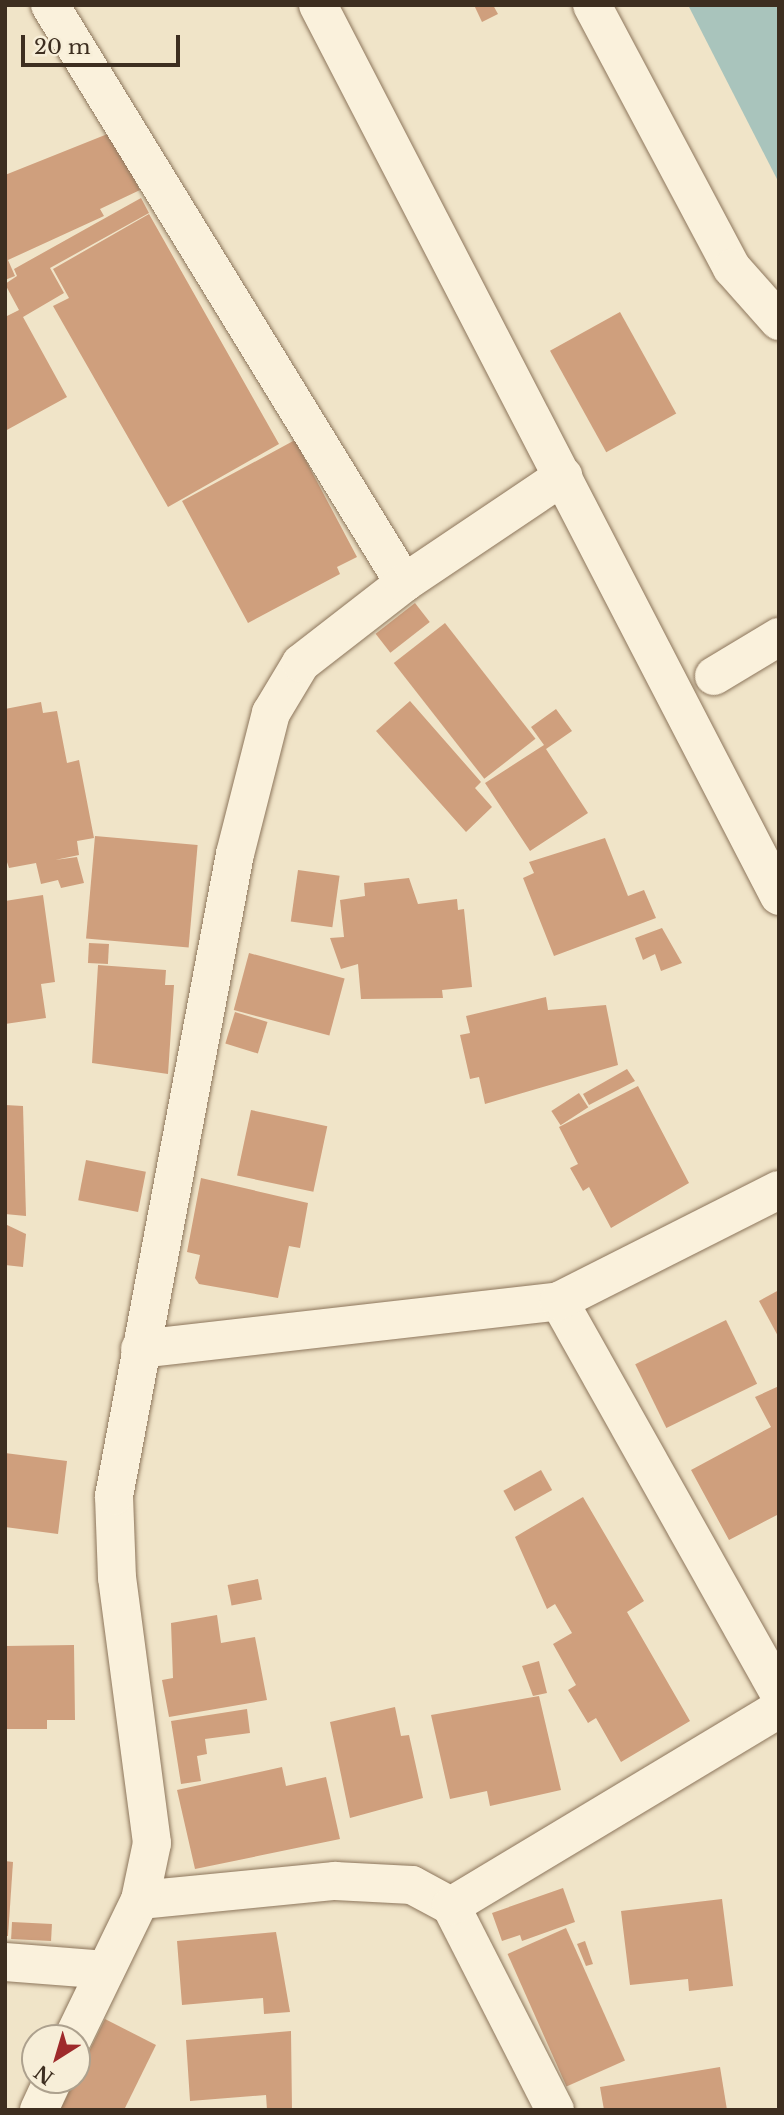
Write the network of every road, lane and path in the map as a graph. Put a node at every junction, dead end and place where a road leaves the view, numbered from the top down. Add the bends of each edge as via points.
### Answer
1 (50, 5) edge
2 (318, 5) edge
3 (592, 5) edge
4 (779, 321) edge
5 (563, 476) junction
6 (404, 583) junction
7 (779, 637) edge
8 (714, 677) dead end
9 (779, 896) edge
10 (779, 1190) edge
11 (559, 1301) junction
12 (140, 1349) junction
13 (779, 1693) edge
14 (779, 1709) edge
15 (140, 1900) junction
16 (451, 1906) junction
17 (5, 1962) edge
18 (106, 1970) junction
19 (80, 2024) edge
20 (46, 2094) edge
21 (39, 2110) edge
22 (555, 2110) edge

1 - 6 street
2 - 5 street
3 - 4 street via 732,268
5 - 6 street
5 - 9 street
6 - 12 street via 300,663 271,713 235,854 200,1065
7 - 8 street
10 - 11 street
11 - 12 street
11 - 13 street
12 - 15 street via 114,1496 117,1578 152,1843
14 - 16 street
15 - 16 street via 335,1881 412,1885
15 - 18 street
16 - 22 street
17 - 18 street
18 - 19 street
20 - 21 street

